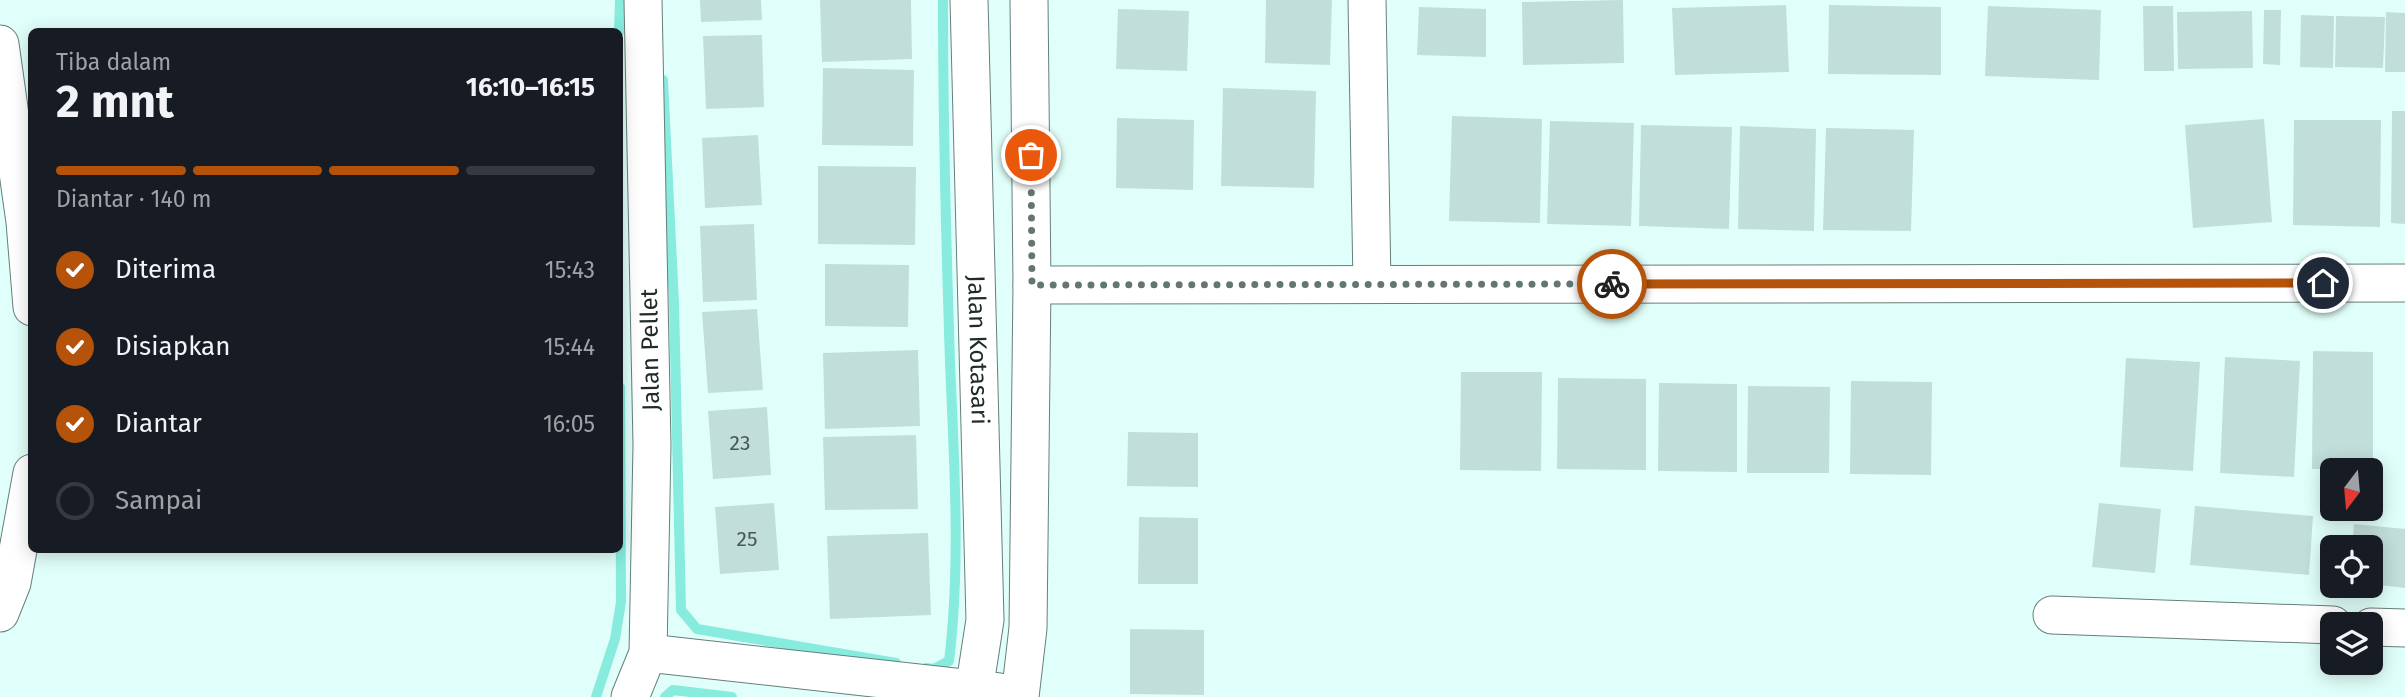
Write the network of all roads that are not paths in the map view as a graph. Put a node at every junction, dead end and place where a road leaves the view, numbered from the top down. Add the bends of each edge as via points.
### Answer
1 (643, 0) edge
2 (969, 0) edge
3 (1029, 0) edge
4 (1367, 0) edge
5 (0, 44) edge
6 (28, 258) edge
7 (2405, 283) edge
8 (1372, 284) junction
9 (1032, 285) junction
10 (28, 495) edge
11 (0, 613) edge
12 (2052, 615) dead end
13 (2320, 625) edge
14 (2383, 627) edge
15 (2405, 628) edge
16 (648, 653) junction
17 (973, 693) edge
18 (1021, 696) edge
19 (630, 697) edge

1 - 16 street, Jalan Pellet via 652,445
2 - 17 street, Jalan Kotasari via 985,620
3 - 9 street, Jalan Kotasari
4 - 8 street
5 - 6 street
7 - 8 street
8 - 9 street
9 - 18 street, Jalan Kotasari via 1027,628
10 - 11 street via 12,583
12 - 13 street
14 - 15 street
16 - 17 street
16 - 19 street, Jalan Pellet
17 - 18 street

